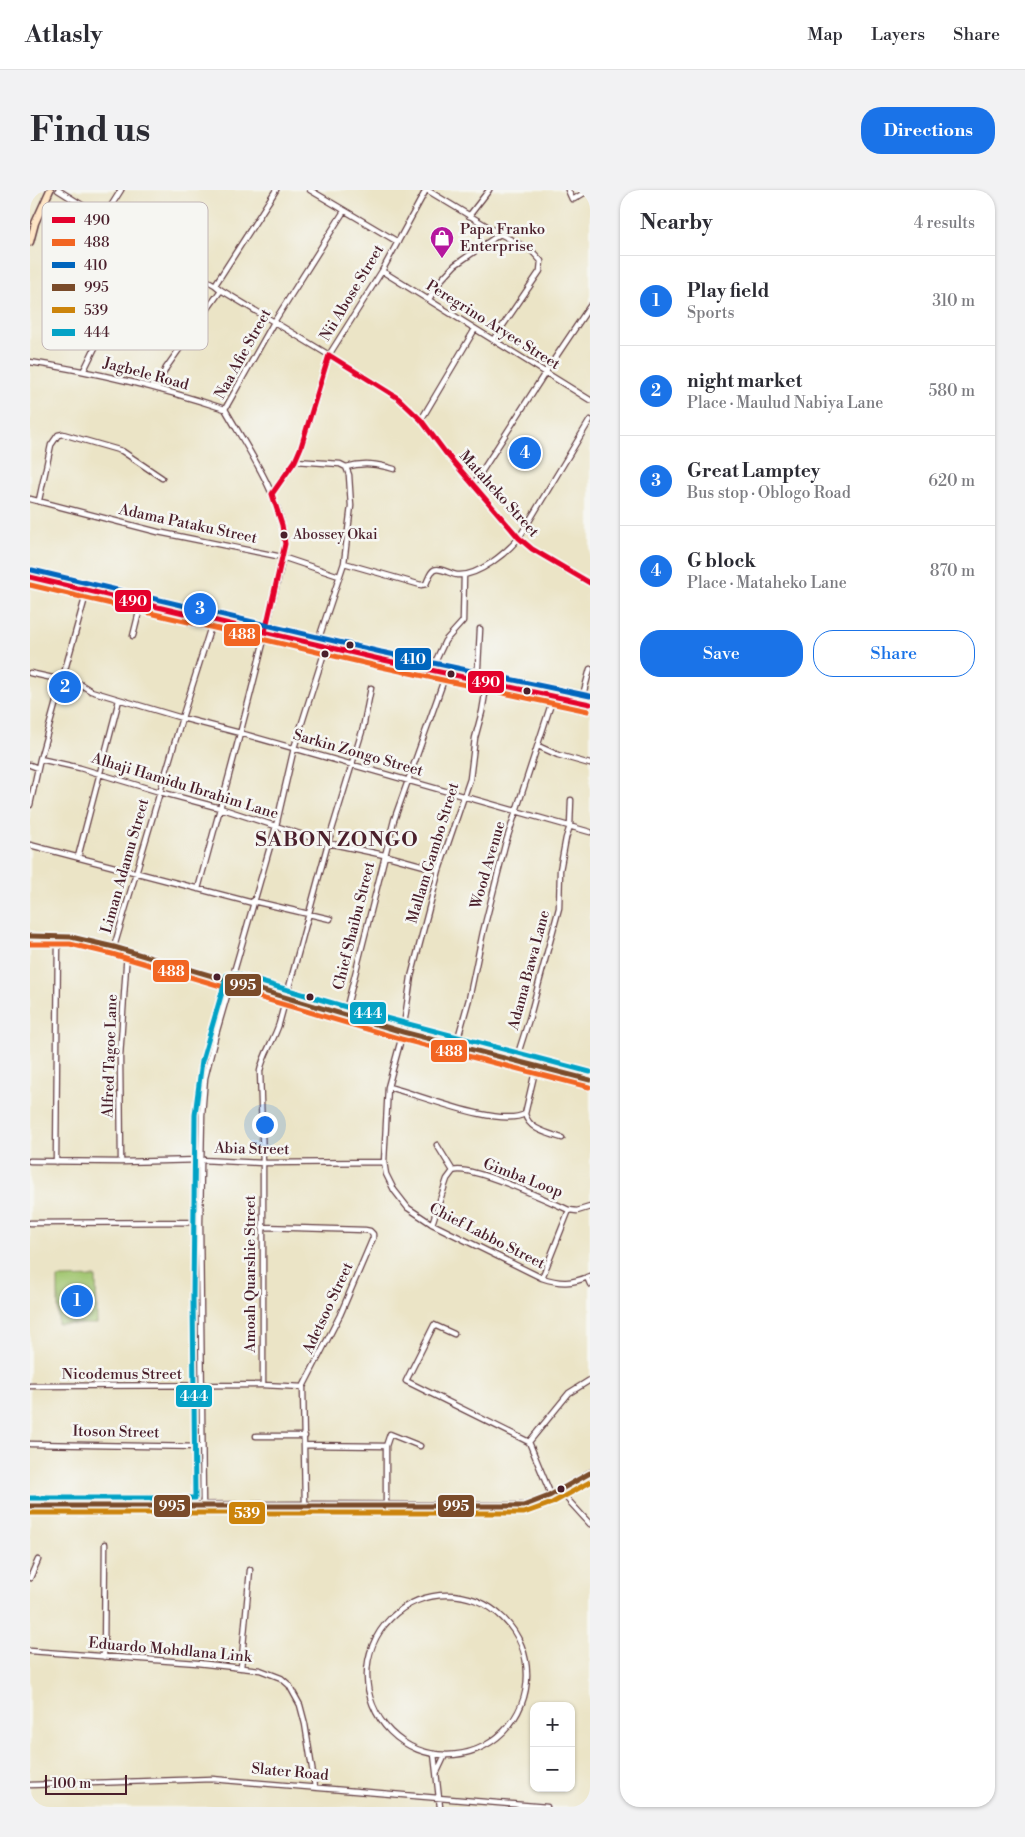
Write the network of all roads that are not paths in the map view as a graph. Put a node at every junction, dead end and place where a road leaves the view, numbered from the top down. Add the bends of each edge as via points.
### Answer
1 (50, 190) edge
2 (58, 190) edge
3 (121, 190) edge
4 (276, 190) edge
5 (310, 190) edge
6 (427, 190) edge
7 (489, 190) edge
8 (568, 190) edge
9 (589, 190) edge
10 (43, 202) edge
11 (78, 202) edge
12 (113, 202) edge
13 (42, 204) edge
14 (344, 211) junction
15 (469, 216) junction
16 (32, 222) edge
17 (500, 234) junction
18 (30, 242) edge
19 (398, 242) junction
20 (382, 271) junction
21 (208, 281) edge
22 (215, 285) junction
23 (220, 290) junction
24 (429, 299) junction
25 (590, 306) edge
26 (208, 307) edge
27 (274, 322) junction
28 (476, 329) junction
29 (493, 340) junction
30 (94, 350) edge
31 (178, 350) edge
32 (329, 354) junction
33 (30, 362) edge
34 (84, 370) junction
35 (545, 373) junction
36 (157, 388) junction
37 (590, 400) edge
38 (225, 409) junction
39 (421, 420) junction
40 (590, 420) edge
41 (294, 461) junction
42 (346, 467) junction
43 (394, 469) dead end
44 (162, 478) dead end
45 (473, 485) junction
46 (272, 494) junction
47 (30, 499) edge
48 (39, 500) junction
49 (518, 538) junction
50 (282, 557) junction
51 (344, 564) junction
52 (464, 575) junction
53 (339, 576) junction
54 (30, 577) edge
55 (590, 583) edge
56 (87, 591) junction
57 (141, 604) junction
58 (213, 620) junction
59 (480, 629) dead end
60 (266, 632) junction
61 (133, 636) dead end
62 (317, 644) junction
63 (326, 647) junction
64 (590, 669) edge
65 (431, 671) junction
66 (30, 673) edge
67 (446, 674) junction
68 (62, 680) junction
69 (475, 680) junction
70 (487, 682) junction
71 (372, 688) dead end
72 (554, 695) junction
73 (119, 700) junction
74 (581, 702) junction
75 (590, 704) edge
76 (182, 718) junction
77 (240, 733) junction
78 (538, 746) junction
79 (294, 748) junction
80 (40, 759) junction
81 (351, 764) junction
82 (590, 764) edge
83 (30, 765) edge
84 (38, 768) junction
85 (99, 774) junction
86 (407, 780) junction
87 (160, 792) junction
88 (463, 795) junction
89 (571, 800) dead end
90 (30, 805) edge
91 (220, 808) junction
92 (517, 810) junction
93 (276, 826) junction
94 (570, 826) junction
95 (590, 832) edge
96 (328, 843) junction
97 (30, 845) edge
98 (384, 855) junction
99 (78, 856) junction
100 (439, 870) junction
101 (135, 871) junction
102 (198, 889) junction
103 (253, 902) junction
104 (309, 916) junction
105 (330, 919) dead end
106 (30, 936) edge
107 (58, 937) junction
108 (114, 947) junction
109 (127, 951) junction
110 (232, 981) junction
111 (285, 998) junction
112 (345, 1014) junction
113 (403, 1032) junction
114 (456, 1045) junction
115 (516, 1060) junction
116 (536, 1067) junction
117 (590, 1080) edge
118 (388, 1087) junction
119 (525, 1114) junction
120 (562, 1138) dead end
121 (437, 1145) dead end
122 (201, 1160) junction
123 (30, 1161) edge
124 (56, 1162) junction
125 (121, 1162) junction
126 (384, 1162) junction
127 (263, 1163) junction
128 (453, 1171) junction
129 (590, 1207) edge
130 (568, 1210) junction
131 (200, 1222) junction
132 (30, 1223) edge
133 (432, 1224) junction
134 (262, 1227) junction
135 (588, 1276) edge
136 (542, 1278) junction
137 (590, 1284) edge
138 (454, 1334) dead end
139 (590, 1380) edge
140 (263, 1385) junction
141 (30, 1386) edge
142 (202, 1386) junction
143 (303, 1387) junction
144 (256, 1436) dead end
145 (305, 1436) junction
146 (529, 1442) junction
147 (30, 1444) edge
148 (304, 1446) junction
149 (386, 1446) junction
150 (420, 1446) dead end
151 (202, 1447) junction
152 (590, 1473) edge
153 (559, 1490) junction
154 (551, 1495) junction
155 (305, 1505) junction
156 (30, 1506) edge
157 (203, 1506) junction
158 (386, 1506) junction
159 (590, 1524) edge
160 (105, 1544) dead end
161 (38, 1560) dead end
162 (250, 1570) dead end
163 (30, 1578) edge
164 (30, 1651) edge
165 (104, 1657) junction
166 (241, 1668) junction
167 (434, 1754) junction
168 (445, 1755) junction
169 (437, 1774) junction
170 (30, 1785) edge
171 (315, 1787) junction
172 (438, 1796) junction
173 (440, 1807) edge
174 (547, 1807) edge

1 - 10 main road
2 - 11 street, Mataheko Street
3 - 12 street
4 - 22 street
5 - 14 street
6 - 15 street
6 - 19 street, Nii Abose Street
7 - 15 street
8 - 9 street via 574,199
13 - 16 main road
14 - 19 street
14 - 27 street, Naa Afie Street
15 - 17 street
16 - 18 main road
17 - 24 street via 455,265
17 - 29 street via 531,250 541,261 540,271
19 - 20 street, Nii Abose Street
20 - 24 street, Peregrino Aryee Street
20 - 32 street, Nii Abose Street
21 - 22 street, Mataheko Street
22 - 23 street, Mataheko Street
23 - 26 street
23 - 27 street, Mataheko Street
24 - 28 street, Peregrino Aryee Street
25 - 35 street
27 - 32 street, Mataheko Street
27 - 38 street, Naa Afie Street
28 - 29 street, Peregrino Aryee Street
28 - 39 street
29 - 35 street, Peregrino Aryee Street
30 - 34 street
31 - 36 street
32 - 39 street, Mataheko Street via 398,398
32 - 41 street, Nii Abose Street
33 - 34 street, Jagbele Road
34 - 36 street, Jagbele Road
35 - 37 street, Peregrino Aryee Street
35 - 45 street
36 - 38 street, Jagbele Road
38 - 46 street, Naa Afie Street
39 - 45 street, Mataheko Street
40 - 49 street
41 - 42 street
41 - 46 street, Nii Abose Street
42 - 43 street via 360,463
42 - 51 street via 351,506
44 - 48 street via 122,451 63,434 58,435 51,445
45 - 49 street, Mataheko Street
46 - 50 street, Naa Afie Street via 285,540
47 - 48 street, Adama Pataku Street
48 - 50 street, Adama Pataku Street via 158,532
49 - 52 street via 509,550 493,561
49 - 55 street, Mataheko Street
50 - 53 street, Adama Pataku Street
50 - 60 street, Naa Afie Street
51 - 52 street via 421,585 426,584 433,571 437,570
51 - 53 street
52 - 65 street via 462,624 445,641
53 - 62 street
54 - 56 main road
56 - 57 main road
56 - 68 street
57 - 58 main road
57 - 61 street
58 - 60 main road
58 - 76 street, Liman Adamu Street
59 - 69 street
60 - 62 main road
60 - 77 street, Naa Afie Street
62 - 63 main road
63 - 65 main road
63 - 79 street
64 - 74 street
65 - 67 main road
66 - 68 street, Sarkin Zongo Street
67 - 69 main road
67 - 86 street, Chief Shaibu Street
68 - 73 street, Sarkin Zongo Street via 84,685
68 - 80 street
69 - 70 main road
70 - 72 main road
70 - 88 street, Mallam Gambo Street via 470,779
71 - 81 street, Amoah Quarshie Street
72 - 74 main road
72 - 78 street, Wood Avenue
73 - 76 street, Sarkin Zongo Street
73 - 85 street
74 - 75 main road
76 - 77 street, Sarkin Zongo Street
76 - 87 street, Liman Adamu Street
77 - 79 street, Sarkin Zongo Street
77 - 91 street, Naa Afie Street
78 - 82 street
78 - 92 street, Wood Avenue
79 - 81 street, Sarkin Zongo Street
79 - 93 street
80 - 84 street
80 - 85 street, Alhaji Hamidu Ibrahim Lane
81 - 86 street, Sarkin Zongo Street
81 - 96 street, Amoah Quarshie Street
83 - 84 street
84 - 90 street
85 - 87 street, Alhaji Hamidu Ibrahim Lane
85 - 99 street
86 - 88 street, Sarkin Zongo Street
86 - 98 street, Chief Shaibu Street
87 - 91 street, Alhaji Hamidu Ibrahim Lane
87 - 101 street, Liman Adamu Street
88 - 92 street, Sarkin Zongo Street
88 - 100 street, Mallam Gambo Street
89 - 94 street, Adama Bawa Lane
91 - 93 street, Alhaji Hamidu Ibrahim Lane
91 - 102 street, Naa Afie Street
92 - 94 street, Sarkin Zongo Street
92 - 114 street, Wood Avenue via 505,845
93 - 96 street, Alhaji Hamidu Ibrahim Lane
93 - 103 street
94 - 95 street, Sarkin Zongo Street
94 - 115 street, Adama Bawa Lane via 560,870 557,915
96 - 98 street, Alhaji Hamidu Ibrahim Lane
96 - 104 street, Amoah Quarshie Street
97 - 99 street
98 - 100 street, Alhaji Hamidu Ibrahim Lane
98 - 112 street, Chief Shaibu Street
99 - 101 street
100 - 113 street, Mallam Gambo Street via 411,977
101 - 102 street
101 - 108 street, Liman Adamu Street
102 - 103 street
103 - 104 street
103 - 110 street
104 - 105 street
104 - 111 street, Amoah Quarshie Street
106 - 107 street
107 - 108 street
107 - 124 street
108 - 109 street
109 - 110 street
109 - 125 street, Alfred Tagoe Lane via 120,1057
110 - 111 street
110 - 122 street via 206,1078
111 - 112 street
111 - 127 street, Amoah Quarshie Street via 276,1034 263,1058 260,1072
112 - 113 street
113 - 114 street
113 - 118 street, Chief Labbo Street
114 - 115 street
115 - 116 street
116 - 117 street
116 - 119 street
118 - 119 street via 484,1114 517,1117
118 - 126 street, Chief Labbo Street
119 - 120 street via 537,1129
121 - 128 street
122 - 125 street, Abia Street
122 - 127 street, Abia Street
122 - 131 street
123 - 124 street, Abia Street
124 - 125 street, Abia Street
126 - 127 street, Abia Street
126 - 133 street, Chief Labbo Street via 386,1174 400,1199
127 - 134 street, Amoah Quarshie Street
128 - 130 street, Gimba Loop via 466,1170 502,1182
128 - 133 street via 447,1179
129 - 130 street
130 - 136 street, Gimba Loop
131 - 132 street
131 - 142 street
133 - 136 street, Chief Labbo Street
134 - 140 street, Amoah Quarshie Street
134 - 143 street, Adetsoo Street via 365,1230 373,1234 340,1315
135 - 136 street, Chief Labbo Street via 557,1283
135 - 137 street
138 - 146 street via 434,1325 406,1381
139 - 146 street via 569,1393
140 - 142 street, Nicodemus Street
140 - 143 street, Nicodemus Street
141 - 142 street, Nicodemus Street
142 - 151 street
143 - 145 street, Adetsoo Street
144 - 145 street
145 - 148 street, Adetsoo Street
146 - 154 street
147 - 151 street, Itoson Street
148 - 149 street
148 - 155 street, Adetsoo Street
149 - 150 street via 390,1434
149 - 158 street
151 - 157 street
152 - 153 main road
153 - 154 main road
153 - 159 street
154 - 158 main road via 523,1506
155 - 157 main road
155 - 158 main road
156 - 157 main road
160 - 165 street
161 - 163 street
162 - 166 street
164 - 165 street, Eduardo Mohdlana Link
165 - 166 street, Eduardo Mohdlana Link
166 - 171 street, Eduardo Mohdlana Link via 260,1670 281,1678 289,1686 300,1705 305,1724
167 - 168 street
167 - 168 street via 417,1749 390,1732 369,1696 366,1671 378,1632 392,1615 424,1598 450,1594 488,1605 508,1622 523,1646 528,1670 524,1700 502,1734 477,1749
167 - 169 street
168 - 169 street
169 - 172 street
170 - 171 street, Slater Road via 212,1779
171 - 172 street, Slater Road
172 - 173 street
172 - 174 street, Slater Road

